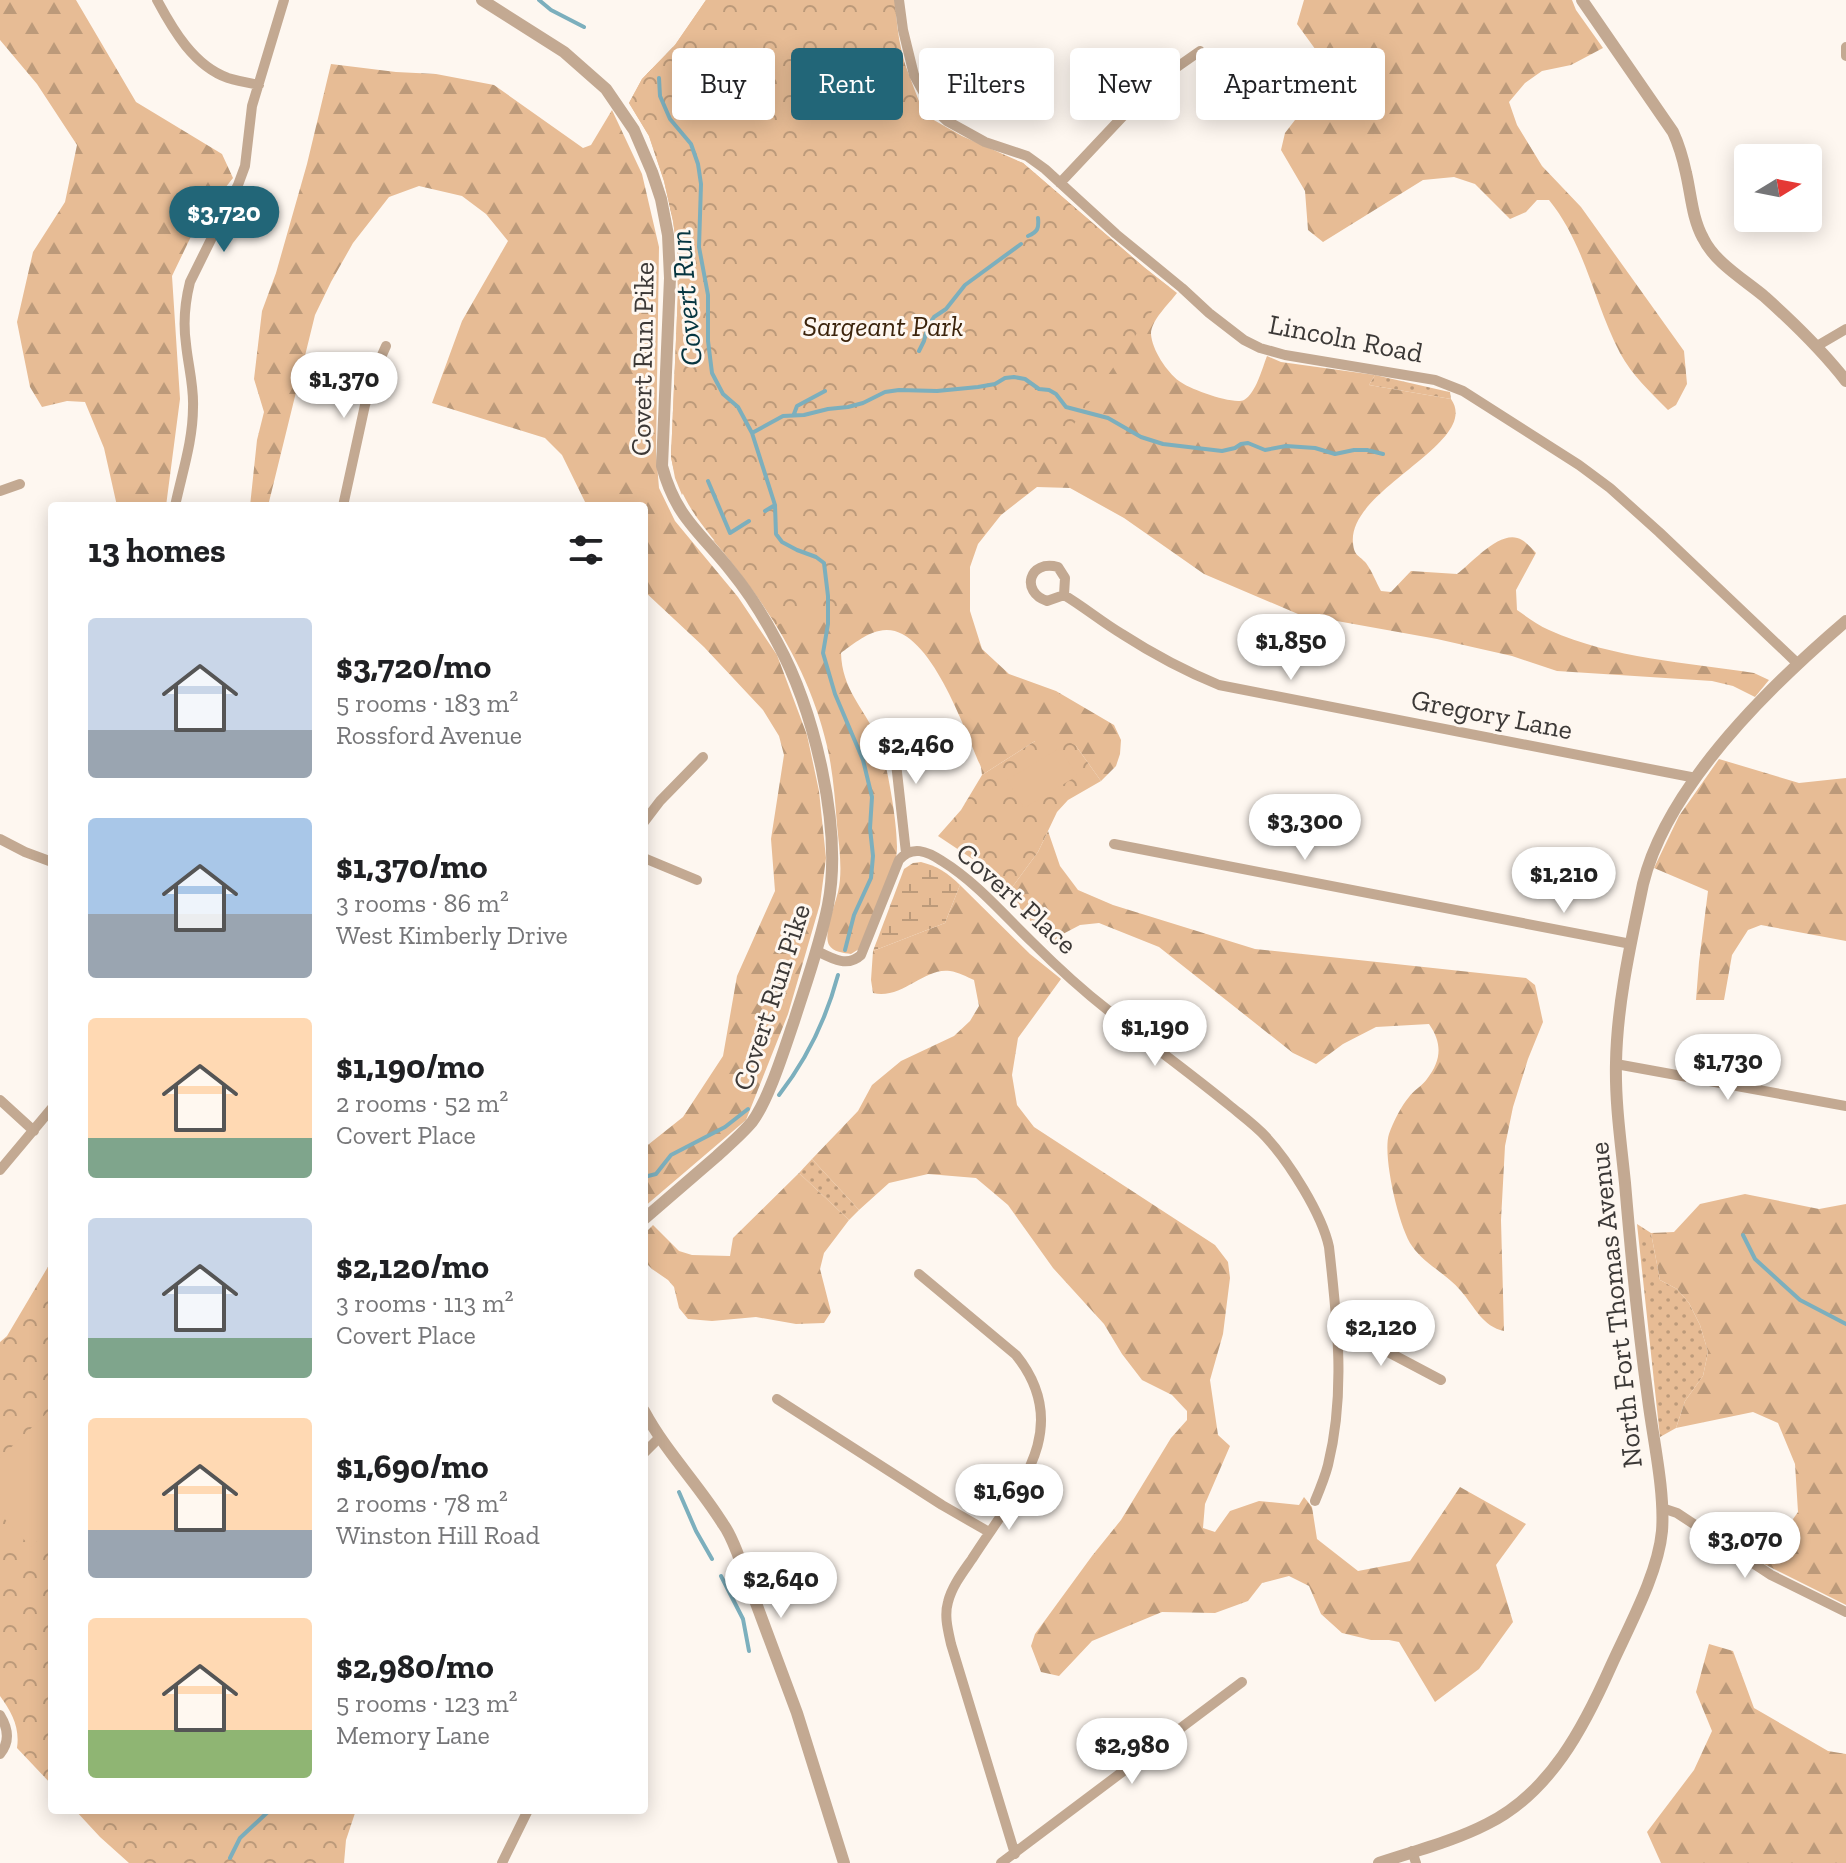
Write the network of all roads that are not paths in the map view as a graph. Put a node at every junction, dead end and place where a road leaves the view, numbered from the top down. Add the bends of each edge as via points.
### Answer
1 (157, 0) edge
2 (284, 0) edge
3 (482, 0) edge
4 (899, 0) edge
5 (1582, 0) edge
6 (1846, 47) edge
7 (1196, 54) edge
8 (1846, 56) edge
9 (259, 85) junction
10 (1060, 183) junction
11 (1846, 329) edge
12 (386, 346) dead end
13 (1817, 346) junction
14 (1846, 381) edge
15 (20, 484) dead end
16 (0, 491) edge
17 (176, 502) edge
18 (344, 502) edge
19 (1064, 595) dead end
20 (1846, 621) edge
21 (1797, 663) junction
22 (887, 729) dead end
23 (703, 757) dead end
24 (1696, 778) junction
25 (648, 817) edge
26 (0, 839) edge
27 (1114, 844) dead end
28 (906, 853) junction
29 (648, 860) edge
30 (48, 861) edge
31 (697, 880) dead end
32 (1631, 944) junction
33 (817, 951) junction
34 (1616, 1064) junction
35 (0, 1100) edge
36 (1846, 1106) edge
37 (48, 1113) edge
38 (34, 1131) junction
39 (0, 1170) edge
40 (648, 1216) edge
41 (919, 1274) dead end
42 (1337, 1325) junction
43 (1441, 1380) dead end
44 (777, 1399) dead end
45 (648, 1418) edge
46 (660, 1437) junction
47 (648, 1449) edge
48 (1315, 1501) dead end
49 (1662, 1508) junction
50 (989, 1532) junction
51 (1846, 1612) edge
52 (1242, 1682) dead end
53 (0, 1715) edge
54 (0, 1754) edge
55 (526, 1814) edge
56 (1015, 1854) junction
57 (1414, 1857) edge
58 (502, 1863) edge
59 (844, 1863) edge
60 (1001, 1863) edge
61 (1379, 1863) edge

1 - 9 street via 179,38 207,65 228,78
2 - 9 street
3 - 33 street, Covert Run Pike via 564,52 606,89 634,130 652,172 668,235 670,278 662,466 680,510 759,609 793,672 812,729 833,871
4 - 10 street, Lincoln Road via 914,75 931,106 958,128 1027,156
5 - 13 street via 1673,132 1703,238
6 - 8 street
7 - 10 street via 1140,98
9 - 17 street via 245,166 187,295 185,341 194,408
10 - 21 street, Lincoln Road via 1244,340 1285,355 1435,380 1463,391 1579,465 1644,517
11 - 13 street
12 - 18 street via 365,405
13 - 14 street
15 - 16 street
19 - 24 street, Gregory Lane via 1161,658 1219,685
20 - 21 street, North Fort Thomas Avenue
21 - 24 street, North Fort Thomas Avenue
22 - 28 street via 895,754
23 - 25 street
24 - 32 street, North Fort Thomas Avenue via 1648,863
26 - 30 street
27 - 32 street
28 - 33 street via 861,955 845,962
28 - 42 street, Covert Place via 921,850 969,882 1054,964 1266,1137 1306,1193 1326,1234
29 - 31 street
32 - 34 street, North Fort Thomas Avenue
33 - 40 street, Covert Run Pike via 782,1055 751,1124
34 - 36 street
34 - 49 street, North Fort Thomas Avenue
35 - 38 street
37 - 38 street
38 - 39 street
41 - 50 street via 1009,1347 1038,1394 1042,1421 1036,1455
42 - 43 street
42 - 48 street, Covert Place via 1334,1436
44 - 50 street
45 - 46 street
46 - 47 street
46 - 59 street via 725,1526 737,1552 797,1713
49 - 51 street via 1771,1575
49 - 57 street, North Fort Thomas Avenue via 1659,1548 1647,1585 1570,1746 1529,1794 1503,1815
50 - 56 street via 951,1593 947,1627
52 - 56 street
53 - 54 street via 7,1737
55 - 58 street
56 - 60 street
57 - 61 street, North Fort Thomas Avenue

